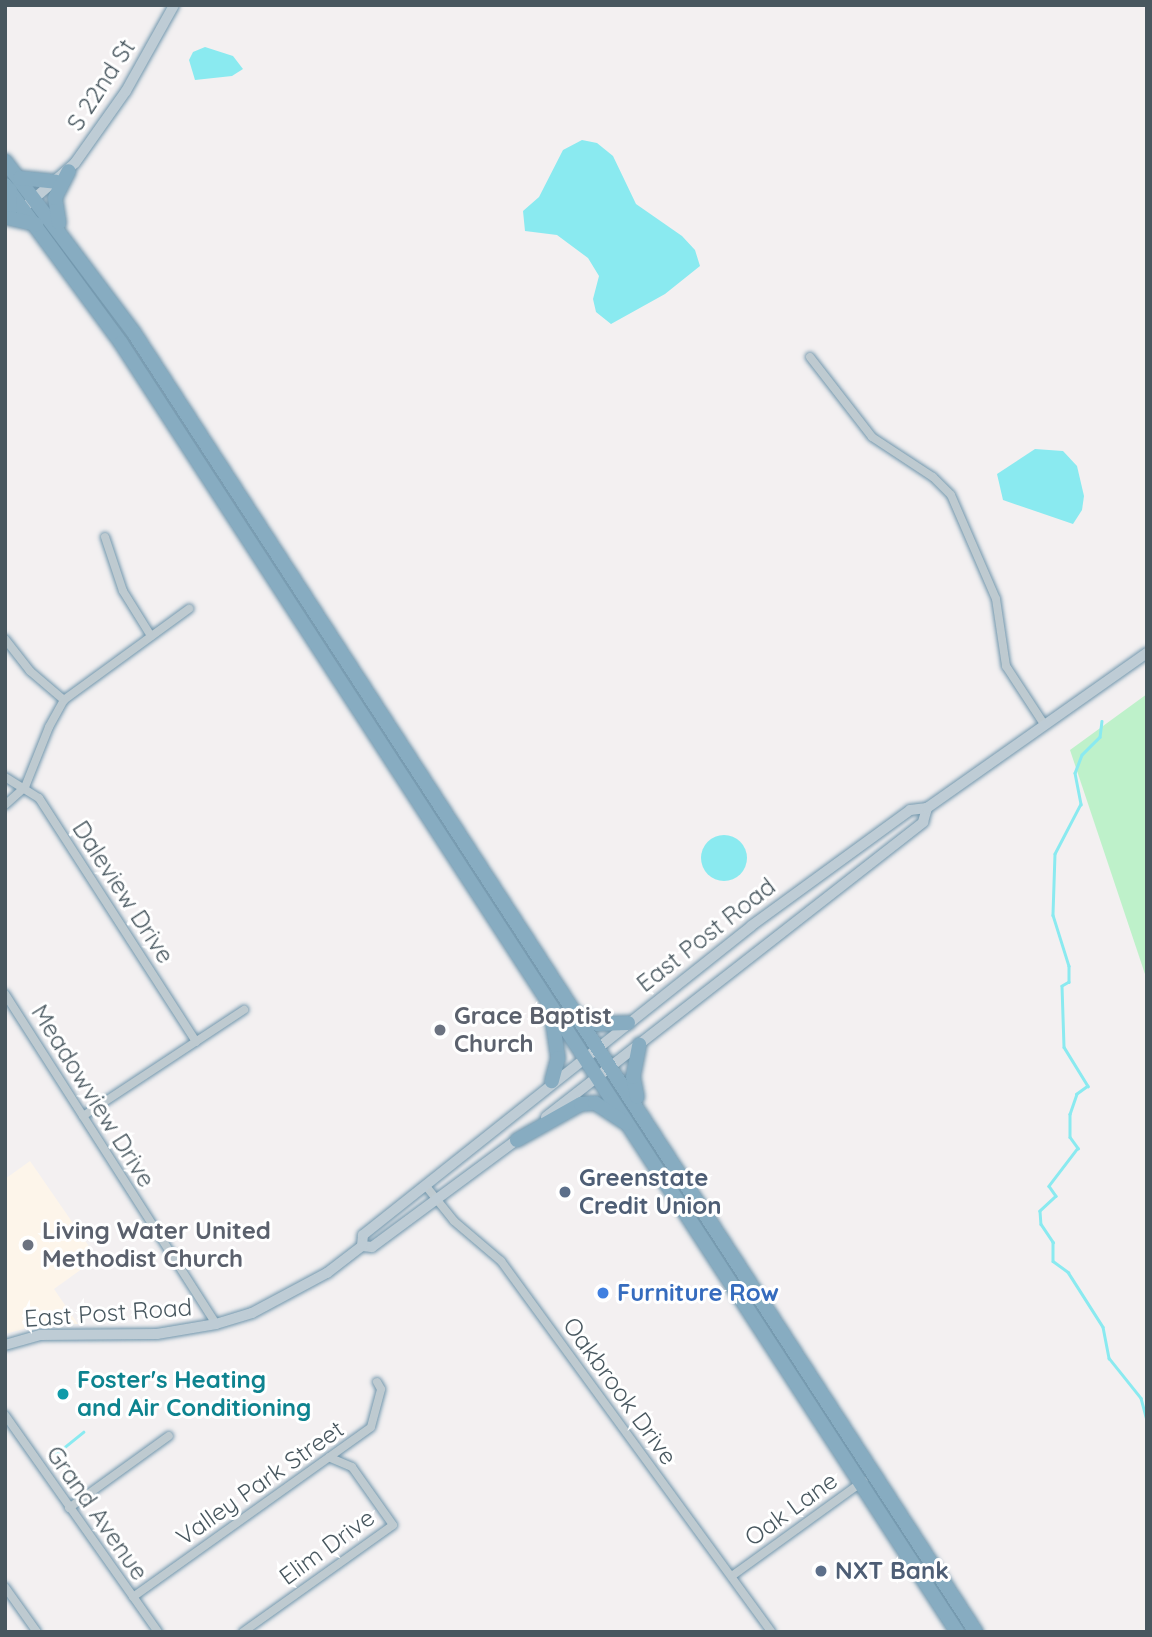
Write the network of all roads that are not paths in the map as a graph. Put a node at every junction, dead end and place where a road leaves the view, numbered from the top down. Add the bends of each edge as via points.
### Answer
1 (174, 5) edge
2 (5, 161) edge
3 (69, 171) junction
4 (19, 178) junction
5 (56, 182) junction
6 (7, 187) edge
7 (36, 198) junction
8 (24, 207) junction
9 (7, 219) edge
10 (37, 224) junction
11 (61, 230) junction
12 (810, 357) dead end
13 (105, 537) dead end
14 (189, 609) dead end
15 (151, 636) junction
16 (5, 639) edge
17 (1147, 653) edge
18 (65, 700) junction
19 (1044, 724) junction
20 (5, 777) edge
21 (26, 787) junction
22 (5, 805) edge
23 (927, 808) junction
24 (5, 994) edge
25 (549, 1001) junction
26 (244, 1010) dead end
27 (578, 1012) junction
28 (628, 1023) junction
29 (196, 1042) junction
30 (600, 1045) junction
31 (639, 1045) junction
32 (585, 1056) junction
33 (612, 1065) junction
34 (599, 1076) junction
35 (552, 1081) junction
36 (639, 1105) junction
37 (83, 1116) junction
38 (635, 1130) junction
39 (517, 1140) junction
40 (425, 1185) junction
41 (436, 1200) junction
42 (362, 1246) junction
43 (216, 1324) junction
44 (5, 1345) edge
45 (377, 1382) dead end
46 (5, 1415) edge
47 (169, 1436) dead end
48 (329, 1457) junction
49 (874, 1474) junction
50 (861, 1482) junction
51 (69, 1508) junction
52 (732, 1576) junction
53 (5, 1587) edge
54 (133, 1597) junction
55 (37, 1632) edge
56 (158, 1632) edge
57 (243, 1632) edge
58 (772, 1632) edge
59 (957, 1632) edge
60 (976, 1632) edge

1 - 3 main road, S 22nd St via 126,91
2 - 4 highway
3 - 5 main road, S 22nd St
3 - 11 highway via 55,198
4 - 5 highway
4 - 7 highway
5 - 7 main road, S 22nd St
6 - 8 highway
6 - 9 highway
7 - 8 main road, S 22nd St
7 - 11 highway
8 - 9 main road, S 22nd St
8 - 10 highway
9 - 10 highway
10 - 25 highway via 115,333
11 - 27 highway via 134,333
12 - 19 street via 872,437 933,477 951,495 996,599 1006,666
13 - 15 street via 123,591
14 - 15 street
15 - 18 street
16 - 18 street via 30,671
17 - 19 main road, East Post Road
18 - 21 street via 49,727
19 - 23 main road, East Post Road
20 - 21 street, Daleview Drive
21 - 22 street
21 - 29 street, Daleview Drive via 39,798
23 - 28 main road, East Post Road via 910,810 830,867
23 - 31 main road, East Post Road via 923,822
24 - 37 street, Meadowview Drive
25 - 32 highway
25 - 35 highway via 558,1043 558,1069
26 - 29 street
27 - 28 highway via 591,1022
27 - 30 highway
28 - 30 main road, East Post Road
29 - 37 street
30 - 32 main road, East Post Road
30 - 33 highway
31 - 33 main road, East Post Road
31 - 36 highway via 633,1077
32 - 34 highway
32 - 35 main road, East Post Road
33 - 34 main road, East Post Road
33 - 36 highway
34 - 38 highway
34 - 39 main road, East Post Road
35 - 40 main road, East Post Road
36 - 49 highway
37 - 43 street, Meadowview Drive
38 - 39 highway via 594,1103 581,1104
38 - 50 highway
39 - 41 main road, East Post Road
40 - 41 street, Oakbrook Drive
40 - 42 main road, East Post Road via 363,1235
41 - 42 main road, East Post Road via 372,1247
41 - 52 street, Oakbrook Drive via 501,1261
42 - 43 main road, East Post Road via 290,1295
43 - 44 main road, East Post Road via 156,1334 40,1335
45 - 48 street, Valley Park Street via 381,1389 371,1427
46 - 51 street, Grand Avenue
47 - 51 street
48 - 54 street, Valley Park Street
48 - 57 street, Elim Drive via 352,1467 393,1525
49 - 50 street, Oak Lane
49 - 60 highway
50 - 52 street, Oak Lane
50 - 59 highway
51 - 54 street, Grand Avenue
52 - 58 street, Oakbrook Drive
53 - 55 street
54 - 56 street, Grand Avenue

